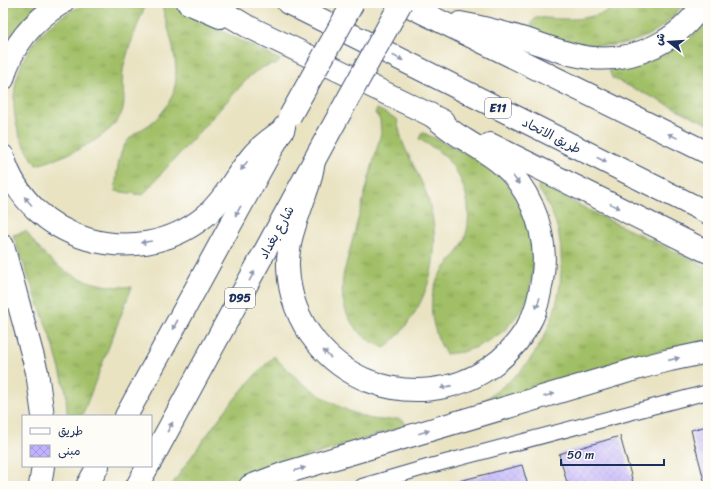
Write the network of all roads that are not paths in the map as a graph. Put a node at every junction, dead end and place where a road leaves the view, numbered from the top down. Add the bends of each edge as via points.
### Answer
1 (62, 3) edge
2 (188, 3) edge
3 (208, 3) edge
4 (288, 3) edge
5 (353, 3) edge
6 (402, 3) edge
7 (704, 3) edge
8 (431, 18) junction
9 (247, 26) junction
10 (3, 79) edge
11 (430, 114) junction
12 (286, 123) junction
13 (708, 153) edge
14 (3, 156) edge
15 (314, 161) junction
16 (708, 213) edge
17 (3, 246) edge
18 (708, 252) edge
19 (708, 352) edge
20 (708, 392) edge
21 (43, 415) edge
22 (127, 415) edge
23 (152, 459) edge
24 (43, 467) edge
25 (97, 467) edge
26 (147, 467) edge
27 (40, 486) edge
28 (87, 486) edge
29 (137, 486) edge
30 (250, 486) edge
31 (362, 486) edge

1 - 10 main road via 42,16 23,36
2 - 9 main road
3 - 9 main road
4 -> 16 main road, طريق الاتحاد / E11
5 - 12 main road, bridge
6 - 8 main road
6 - 15 main road, شارع بغداد / D95, bridge
7 - 8 main road via 684,27 667,40 648,50 608,59 577,56 505,33
13 -> 8 main road
9 - 11 main road
11 -> 15 main road via 489,154 511,173 532,204 540,226 544,249 540,296 523,334 498,362 465,381 441,388 410,391 373,383 356,376 331,358 310,334 291,292 288,254 292,230 307,190
11 -> 18 main road
12 -> 14 main road via 250,158 224,196 205,216 176,234 139,243 95,241 54,224 20,191 11,178
12 -> 22 main road
23 -> 15 main road, شارع بغداد / D95
17 - 21 main road via 37,372
30 -> 19 main road via 285,473 643,367
20 - 31 street
24 - 27 main road
25 - 28 main road
26 - 29 main road

